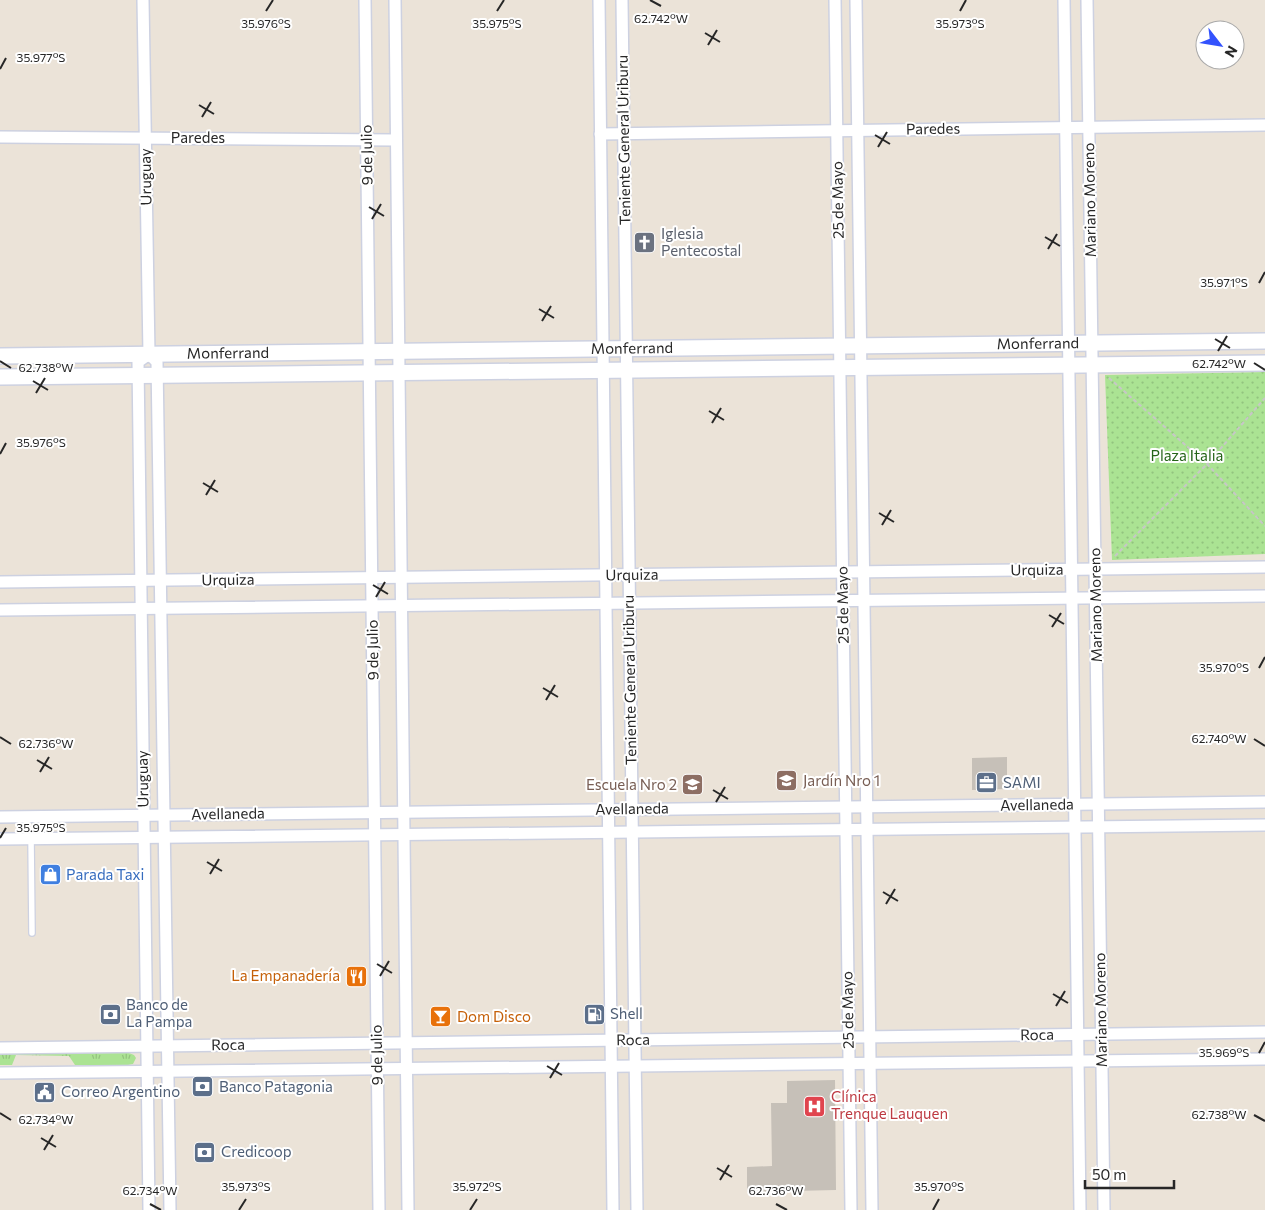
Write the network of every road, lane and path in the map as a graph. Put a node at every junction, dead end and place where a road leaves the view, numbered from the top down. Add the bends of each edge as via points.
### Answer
1 (143, 0) edge
2 (365, 0) edge
3 (395, 0) edge
4 (599, 0) edge
5 (622, 0) edge
6 (835, 0) edge
7 (856, 0) edge
8 (1064, 0) edge
9 (1087, 0) edge
10 (1265, 125) edge
11 (1089, 127) junction
12 (1066, 128) junction
13 (858, 130) junction
14 (837, 131) junction
15 (600, 134) junction
16 (624, 134) junction
17 (0, 137) edge
18 (145, 138) junction
19 (367, 140) junction
20 (396, 140) junction
21 (1265, 342) edge
22 (1069, 344) junction
23 (1092, 344) junction
24 (840, 346) junction
25 (861, 346) junction
26 (603, 349) junction
27 (626, 349) junction
28 (399, 351) junction
29 (369, 352) junction
30 (150, 354) junction
31 (0, 356) edge
32 (1265, 363) edge
33 (1092, 365) junction
34 (1069, 366) junction
35 (840, 368) junction
36 (861, 368) junction
37 (603, 370) junction
38 (627, 370) junction
39 (369, 373) junction
40 (399, 373) junction
41 (158, 375) junction
42 (1105, 375) dead end
43 (138, 376) junction
44 (0, 377) edge
45 (1265, 398) edge
46 (1207, 464) junction
47 (1265, 526) edge
48 (1112, 560) dead end
49 (1265, 567) edge
50 (1072, 569) junction
51 (1095, 569) junction
52 (842, 572) junction
53 (864, 572) junction
54 (606, 575) junction
55 (629, 575) junction
56 (372, 578) junction
57 (401, 578) junction
58 (161, 580) junction
59 (140, 581) junction
60 (0, 582) edge
61 (1265, 596) edge
62 (1072, 598) junction
63 (1096, 598) junction
64 (864, 600) junction
65 (843, 601) junction
66 (606, 603) junction
67 (630, 603) junction
68 (372, 605) junction
69 (401, 605) junction
70 (141, 608) junction
71 (161, 608) junction
72 (0, 610) edge
73 (1265, 802) edge
74 (1075, 804) junction
75 (1098, 804) junction
76 (846, 807) junction
77 (867, 807) junction
78 (608, 810) junction
79 (632, 810) junction
80 (374, 812) junction
81 (404, 812) junction
82 (144, 815) junction
83 (164, 815) junction
84 (0, 817) edge
85 (1265, 825) edge
86 (1075, 827) junction
87 (1099, 827) junction
88 (867, 829) junction
89 (846, 830) junction
90 (608, 832) junction
91 (632, 832) junction
92 (404, 834) junction
93 (375, 835) junction
94 (144, 837) junction
95 (164, 837) junction
96 (31, 838) junction
97 (0, 839) edge
98 (32, 933) dead end
99 (1265, 1032) edge
100 (1078, 1034) junction
101 (1102, 1034) junction
102 (870, 1037) junction
103 (849, 1038) junction
104 (611, 1040) junction
105 (635, 1040) junction
106 (377, 1043) junction
107 (406, 1043) junction
108 (146, 1046) junction
109 (168, 1046) junction
110 (0, 1048) edge
111 (1265, 1059) edge
112 (1102, 1060) junction
113 (1078, 1061) junction
114 (849, 1063) junction
115 (870, 1063) junction
116 (611, 1066) junction
117 (635, 1066) junction
118 (378, 1068) junction
119 (407, 1068) junction
120 (147, 1071) junction
121 (168, 1071) junction
122 (0, 1072) edge
123 (149, 1210) edge
124 (170, 1210) edge
125 (379, 1210) edge
126 (408, 1210) edge
127 (613, 1210) edge
128 (637, 1210) edge
129 (851, 1210) edge
130 (872, 1210) edge
131 (1080, 1210) edge
132 (1104, 1210) edge

1 - 18 street, Uruguay
2 - 19 street, 9 de Julio
3 - 20 street, 9 de Julio
4 - 15 street, Teniente General Uriburu
5 - 16 street, Teniente General Uriburu
6 - 14 street, 25 de Mayo
7 - 13 street, 25 de Mayo
8 - 12 street, Mariano Moreno
9 - 11 street, Mariano Moreno
10 - 11 street, Paredes
11 - 12 street, Paredes
11 - 23 street, Mariano Moreno
12 - 13 street, Paredes
12 - 22 street, Mariano Moreno
13 - 14 street, Paredes
13 - 25 street, 25 de Mayo
14 - 16 street, Paredes
14 - 24 street, 25 de Mayo
15 - 16 street, Paredes
15 - 26 street, Teniente General Uriburu
16 - 27 street, Teniente General Uriburu
17 - 18 street, Paredes
18 - 19 street, Paredes
18 - 30 street, Uruguay
19 - 20 street, Paredes
19 - 29 street, 9 de Julio
20 - 28 street, 9 de Julio
21 - 23 street, Monferrand
22 - 23 street, Monferrand
22 - 25 street, Monferrand
22 - 34 street, Mariano Moreno
23 - 33 street, Mariano Moreno
24 - 25 street, Monferrand
24 - 27 street, Monferrand
24 - 35 street, 25 de Mayo
25 - 36 street, 25 de Mayo
26 - 27 street, Monferrand
26 - 28 street, Monferrand
26 - 37 street, Teniente General Uriburu
27 - 38 street, Teniente General Uriburu
28 - 29 street, Monferrand
28 - 40 street, 9 de Julio
29 - 30 street, Monferrand
29 - 39 street, 9 de Julio
30 - 31 street, Monferrand
30 - 41 street, Uruguay via 157,362
30 - 43 street, Uruguay via 138,362
32 - 33 street, Monferrand
33 - 34 street, Monferrand
33 - 51 street, Mariano Moreno
34 - 36 street, Monferrand
34 - 50 street, Mariano Moreno
35 - 36 street, Monferrand
35 - 38 street, Monferrand
35 - 52 street, 25 de Mayo
36 - 53 street, 25 de Mayo
37 - 38 street, Monferrand
37 - 40 street, Monferrand
37 - 54 street, Teniente General Uriburu
38 - 55 street, Teniente General Uriburu
39 - 40 street, Monferrand
39 - 41 street, Monferrand
39 - 56 street, 9 de Julio
40 - 57 street, 9 de Julio
41 - 43 street, Monferrand
41 - 58 street, Uruguay
42 - 46 path
43 - 44 street, Monferrand
43 - 59 street, Uruguay
45 - 46 path
46 - 47 path
46 - 48 path
49 - 51 street, Urquiza
50 - 51 street, Urquiza
50 - 53 street, Urquiza
50 - 62 street, Mariano Moreno
51 - 63 street, Mariano Moreno
52 - 53 street, Urquiza
52 - 55 street, Urquiza
52 - 65 street, 25 de Mayo
53 - 64 street, 25 de Mayo
54 - 55 street, Urquiza
54 - 57 street, Urquiza
54 - 66 street, Teniente General Uriburu
55 - 67 street, Teniente General Uriburu
56 - 57 street, Urquiza
56 - 58 street, Urquiza
56 - 68 street, 9 de Julio
57 - 69 street, 9 de Julio
58 - 59 street, Urquiza
58 - 71 street, Uruguay
59 - 60 street, Urquiza
59 - 70 street, Uruguay
61 - 63 street, Urquiza
62 - 63 street, Urquiza
62 - 64 street, Urquiza
62 - 74 street, Mariano Moreno
63 - 75 street, Mariano Moreno
64 - 65 street, Urquiza
64 - 77 street, 25 de Mayo
65 - 67 street, Urquiza
65 - 76 street, 25 de Mayo
66 - 67 street, Urquiza
66 - 69 street, Urquiza
66 - 78 street, Teniente General Uriburu
67 - 79 street, Teniente General Uriburu
68 - 69 street, Urquiza
68 - 71 street, Urquiza
68 - 80 street, 9 de Julio
69 - 81 street, 9 de Julio
70 - 71 street, Urquiza
70 - 72 street, Urquiza
70 - 82 street, Uruguay
71 - 83 street, Uruguay
73 - 75 street, Avellaneda
74 - 75 street, Avellaneda
74 - 77 street, Avellaneda
74 - 86 street, Mariano Moreno
75 - 87 street, Mariano Moreno
76 - 77 street, Avellaneda
76 - 79 street, Avellaneda
76 - 89 street, 25 de Mayo
77 - 88 street, 25 de Mayo
78 - 79 street, Avellaneda
78 - 81 street, Avellaneda
78 - 90 street, Teniente General Uriburu
79 - 91 street, Teniente General Uriburu
80 - 81 street, Avellaneda
80 - 83 street, Avellaneda
80 - 93 street, 9 de Julio
81 - 92 street, 9 de Julio
82 - 83 street, Avellaneda
82 - 84 street, Avellaneda
82 - 94 street, Uruguay
83 - 95 street, Uruguay
85 - 87 street, Avellaneda
86 - 87 street, Avellaneda
86 - 88 street, Avellaneda
86 - 100 street, Mariano Moreno
87 - 101 street, Mariano Moreno
88 - 89 street, Avellaneda
88 - 102 street, 25 de Mayo
89 - 91 street, Avellaneda
89 - 103 street, 25 de Mayo
90 - 91 street, Avellaneda
90 - 92 street, Avellaneda
90 - 104 street, Teniente General Uriburu
91 - 105 street, Teniente General Uriburu
92 - 93 street, Avellaneda
92 - 107 street, 9 de Julio
93 - 95 street, Avellaneda
93 - 106 street, 9 de Julio
94 - 95 street, Avellaneda
94 - 96 street, Avellaneda
94 - 108 street, Uruguay
95 - 109 street, Uruguay
96 - 97 street, Avellaneda
96 - 98 lane
99 - 101 street, Roca
100 - 101 street, Roca
100 - 102 street, Roca
100 - 113 street, Mariano Moreno
101 - 112 street, Mariano Moreno
102 - 103 street, Roca
102 - 115 street, 25 de Mayo
103 - 105 street, Roca
103 - 114 street, 25 de Mayo
104 - 105 street, Roca
104 - 107 street, Roca
104 - 116 street, Teniente General Uriburu
105 - 117 street, Teniente General Uriburu
106 - 107 street, Roca
106 - 109 street, Roca
106 - 118 street, 9 de Julio
107 - 119 street, 9 de Julio
108 - 109 street, Roca
108 - 110 street, Roca
108 - 120 street, Uruguay
109 - 121 street, Uruguay
111 - 112 street, Roca
112 - 113 street, Roca
112 - 132 street, Mariano Moreno
113 - 115 street, Roca
113 - 131 street, Mariano Moreno
114 - 115 street, Roca
114 - 117 street, Roca
114 - 129 street, 25 de Mayo
115 - 130 street, 25 de Mayo
116 - 117 street, Roca
116 - 119 street, Roca
116 - 127 street, Teniente General Uriburu
117 - 128 street, Teniente General Uriburu
118 - 119 street, Roca
118 - 121 street, Roca
118 - 125 street, 9 de Julio
119 - 126 street, 9 de Julio
120 - 121 street, Roca
120 - 122 street, Roca
120 - 123 street, Uruguay
121 - 124 street, Uruguay

